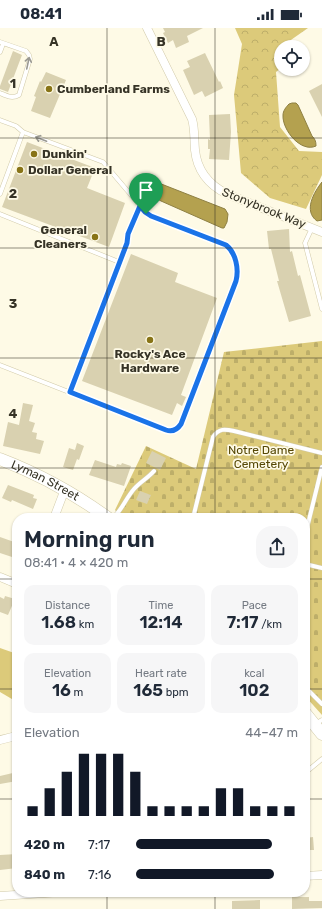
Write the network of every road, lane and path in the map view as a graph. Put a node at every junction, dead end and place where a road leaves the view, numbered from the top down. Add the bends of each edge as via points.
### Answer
1 (147, 28) edge
2 (2, 43) edge
3 (0, 52) edge
4 (0, 93) edge
5 (0, 120) edge
6 (23, 132) junction
7 (0, 194) edge
8 (140, 206) junction
9 (0, 214) edge
10 (312, 228) junction
11 (322, 232) edge
12 (120, 262) junction
13 (322, 309) edge
14 (0, 365) edge
15 (70, 392) junction
16 (322, 453) edge
17 (0, 459) edge
18 (322, 467) edge
19 (154, 471) dead end
20 (65, 490) junction
21 (56, 513) edge
22 (101, 513) edge
23 (118, 513) edge
24 (194, 513) edge
25 (310, 516) edge
26 (310, 565) edge
27 (322, 568) edge
28 (0, 577) edge
29 (12, 582) edge
30 (310, 692) edge
31 (322, 704) edge
32 (311, 718) edge
33 (322, 734) edge
34 (12, 738) dead end
35 (0, 740) edge
36 (322, 759) edge
37 (310, 769) edge
38 (322, 875) edge
39 (310, 876) edge
40 (12, 895) edge
41 (0, 896) edge

1 - 10 street, Stonybrook Way via 192,119 196,158 204,177 227,194
2 - 3 lane
4 -> 2 lane via 9,97 19,94 30,59 26,51
5 - 6 lane via 16,126
6 - 7 lane
8 -> 6 lane via 103,162
8 - 12 lane via 128,232
8 - 15 lane via 151,216 228,247 237,269 233,288 181,424 176,429 167,430
9 - 12 lane
10 - 11 street, Stonybrook Way
10 - 13 lane via 305,243
12 - 15 lane
14 - 15 lane
16 - 24 lane via 226,429 218,431 213,437
17 - 20 main road, Lyman Street via 45,478
18 - 25 lane
19 - 23 lane via 130,494
20 - 21 street
20 - 22 main road, Lyman Street
26 - 27 lane
28 - 29 street
30 - 31 lane
32 - 33 main road
34 - 35 street
36 - 37 lane
38 - 39 street
40 - 41 street

